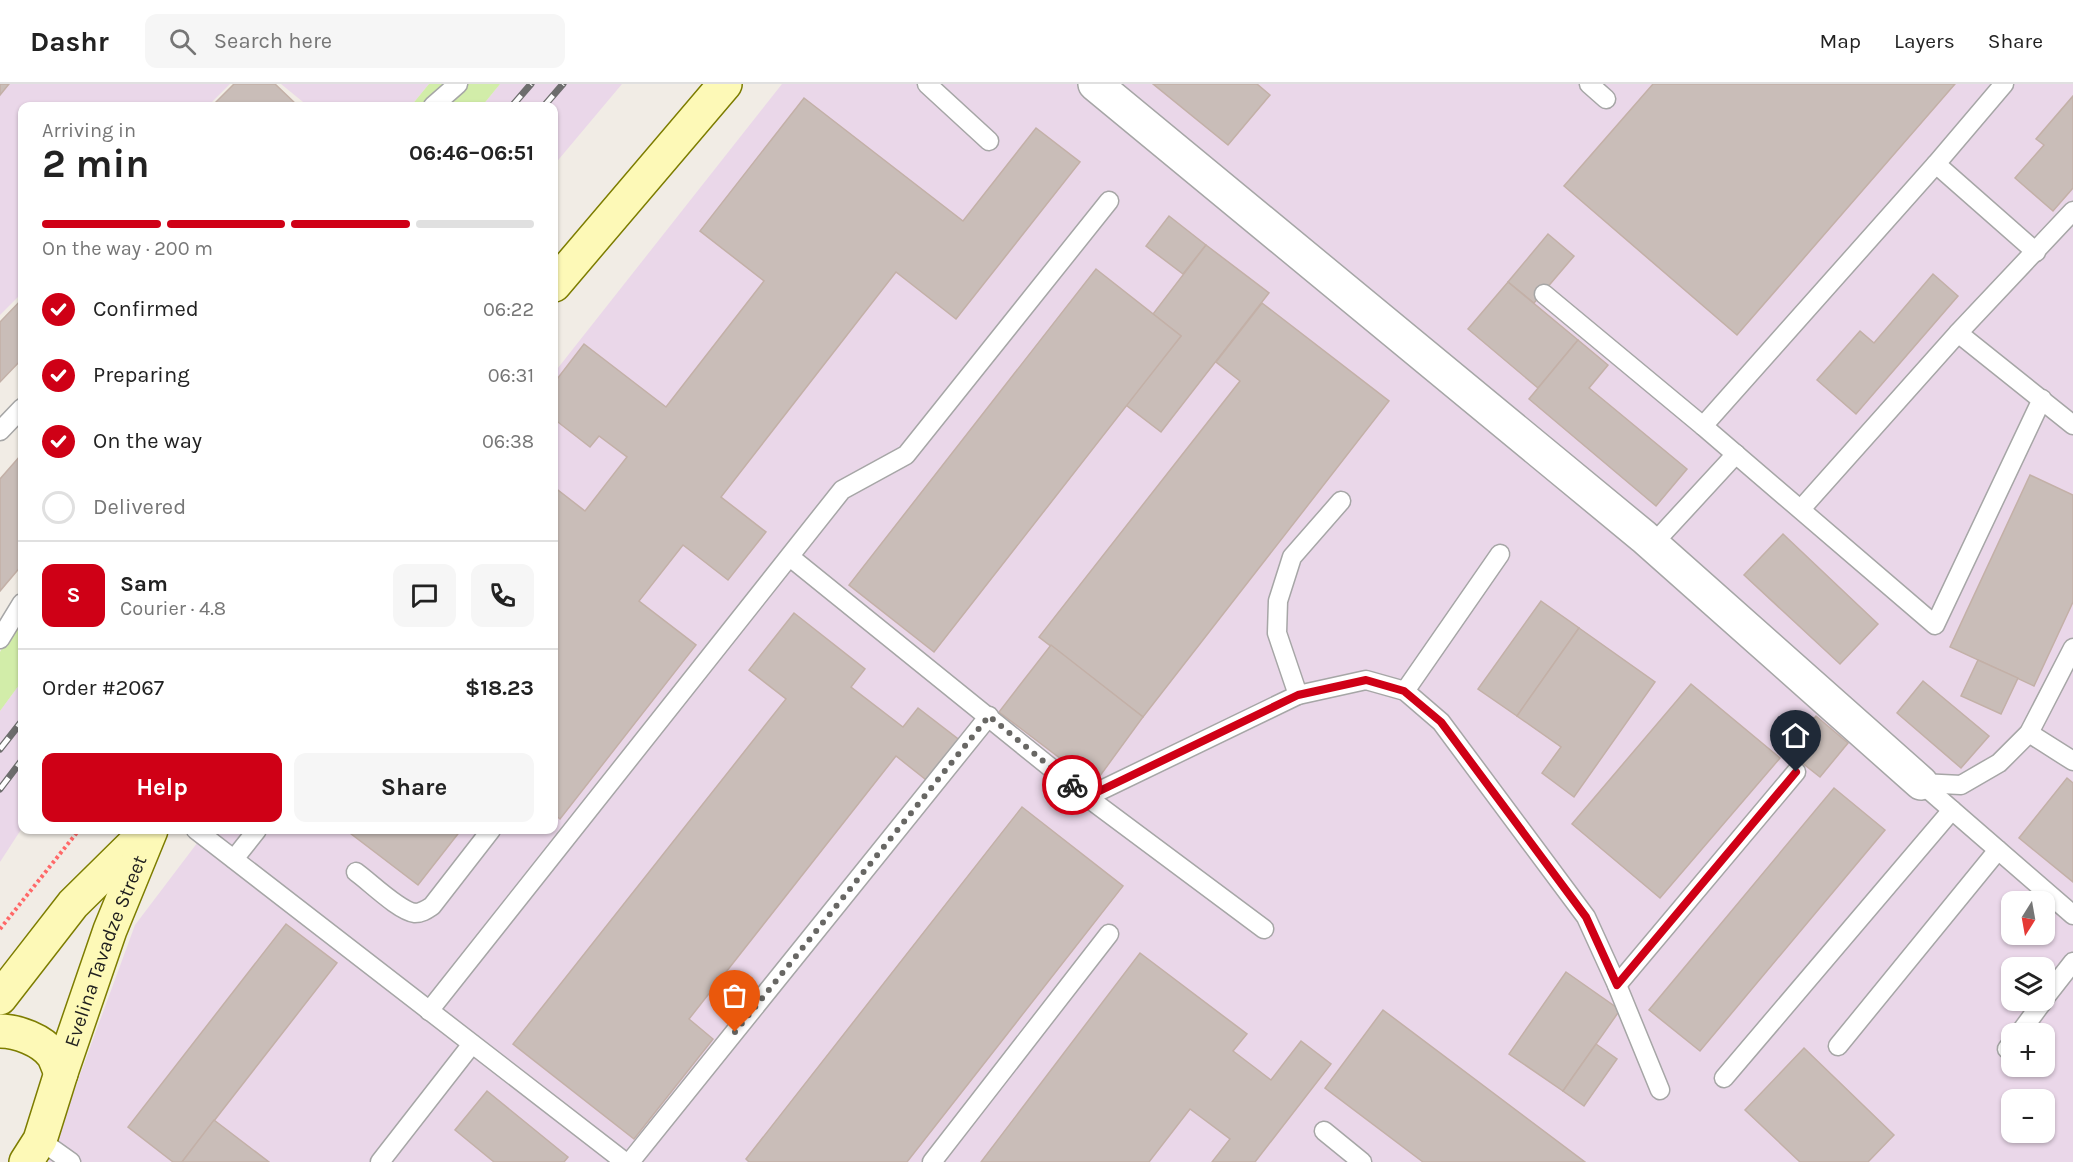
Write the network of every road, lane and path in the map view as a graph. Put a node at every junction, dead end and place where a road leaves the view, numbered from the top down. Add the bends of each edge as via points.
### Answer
1 (458, 84) edge
2 (725, 84) edge
3 (927, 84) edge
4 (1095, 84) edge
5 (1589, 84) edge
6 (2004, 84) edge
7 (1606, 99) dead end
8 (438, 102) edge
9 (989, 141) dead end
10 (1936, 164) junction
11 (1108, 201) dead end
12 (2073, 211) edge
13 (2036, 252) junction
14 (558, 280) edge
15 (1544, 294) dead end
16 (1958, 333) junction
17 (2042, 399) junction
18 (18, 412) edge
19 (2072, 423) edge
20 (1703, 426) junction
21 (0, 431) edge
22 (1736, 454) junction
23 (1341, 501) dead end
24 (1801, 509) junction
25 (1653, 544) junction
26 (1500, 554) dead end
27 (790, 557) junction
28 (18, 610) edge
29 (0, 639) edge
30 (2072, 654) edge
31 (1404, 691) junction
32 (1298, 695) junction
33 (989, 716) junction
34 (2029, 734) junction
35 (2073, 761) edge
36 (1796, 772) dead end
37 (1920, 783) junction
38 (1087, 797) junction
39 (1952, 810) junction
40 (560, 832) edge
41 (76, 834) edge
42 (146, 834) edge
43 (148, 834) edge
44 (201, 834) edge
45 (254, 834) edge
46 (488, 834) edge
47 (1998, 850) junction
48 (234, 859) junction
49 (356, 872) dead end
50 (2073, 915) edge
51 (0, 929) edge
52 (1264, 929) dead end
53 (1109, 934) dead end
54 (2073, 962) edge
55 (1617, 985) junction
56 (2055, 986) edge
57 (0, 998) edge
58 (429, 1011) junction
59 (0, 1031) edge
60 (472, 1044) junction
61 (1838, 1046) dead end
62 (61, 1073) junction
63 (1724, 1078) dead end
64 (1660, 1090) dead end
65 (1324, 1131) dead end
66 (33, 1151) edge
67 (71, 1162) edge
68 (380, 1162) edge
69 (625, 1162) edge
70 (630, 1162) edge
71 (932, 1162) edge
72 (1362, 1162) edge

1 - 8 lane
2 - 14 main road
3 - 9 lane
4 - 25 street
5 - 7 lane
6 - 10 lane
10 - 13 lane
10 - 20 lane
11 - 27 lane via 906,455 842,490
12 - 13 lane
13 - 16 lane
15 - 20 lane
16 - 17 lane
16 - 24 lane
17 - 19 lane
17 - 24 lane via 1935,625
18 - 21 lane
20 - 22 lane
22 - 24 lane
22 - 25 lane
23 - 32 lane via 1292,557 1278,601 1277,633
25 - 37 street
26 - 31 lane
27 - 33 lane
27 - 40 lane
28 - 29 lane
30 - 34 lane
31 - 32 lane via 1366,680
31 - 55 lane via 1441,722 1586,917
32 - 38 lane
33 - 38 lane
33 - 70 lane
34 - 35 lane
34 - 37 lane via 1999,763 1961,785
36 - 55 lane
37 - 39 lane
38 - 52 lane
39 - 47 lane
39 - 63 lane
40 - 58 lane
41 - 51 path
42 - 57 main road, Evelina Tavadze Street via 73,904
43 - 62 main road, Evelina Tavadze Street via 110,930
44 - 48 lane
45 - 48 lane
46 - 49 lane via 432,906 423,912 403,908
47 - 50 lane
47 - 61 lane
48 - 58 lane
53 - 71 lane
54 - 56 lane
55 - 64 lane
58 - 60 lane
59 - 62 main road via 34,1040 52,1054
60 - 68 lane
60 - 69 lane
62 - 66 main road, Evelina Tavadze Street
65 - 72 lane
66 - 67 lane

